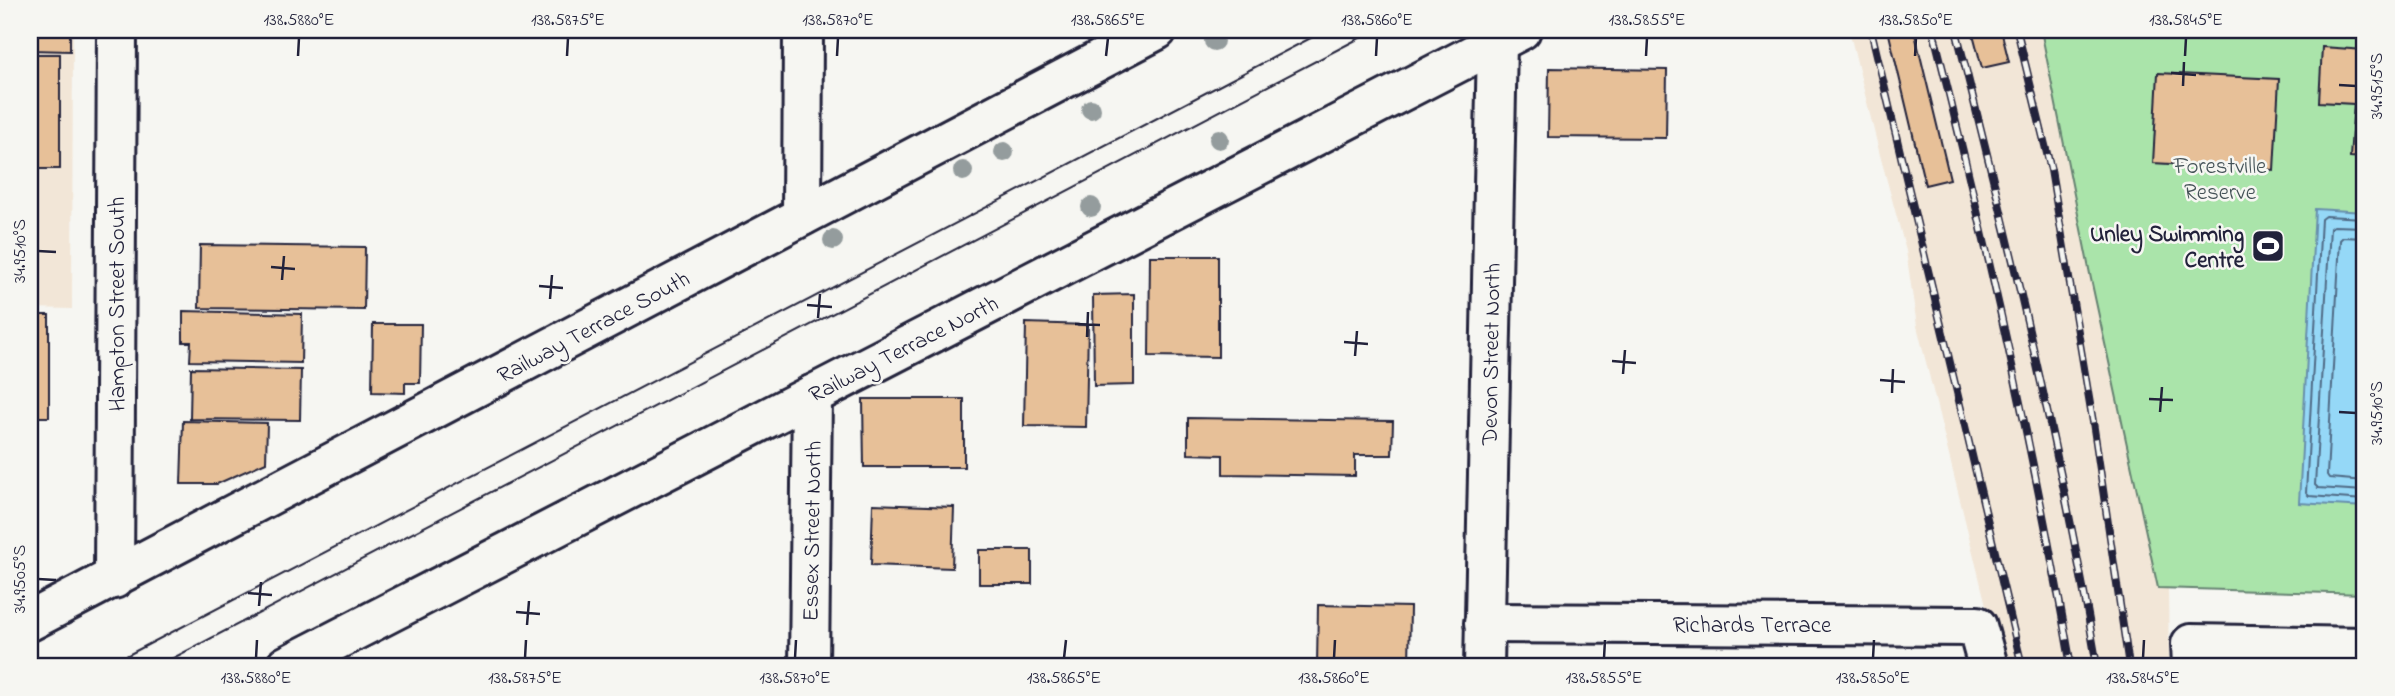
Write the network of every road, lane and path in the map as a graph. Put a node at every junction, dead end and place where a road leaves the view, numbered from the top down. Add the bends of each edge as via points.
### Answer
1 (117, 30) edge
2 (803, 30) edge
3 (1157, 30) edge
4 (1509, 36) edge
5 (802, 215) junction
6 (812, 395) junction
7 (114, 579) junction
8 (30, 621) edge
9 (1484, 623) junction
10 (2365, 647) edge
11 (2191, 655) edge
12 (286, 666) edge
13 (809, 666) edge
14 (1484, 666) edge
15 (1988, 666) edge

1 - 7 street, Hampton Street South
2 - 5 street
3 - 5 street, Railway Terrace South
4 - 6 street, Railway Terrace North
4 - 9 street, Devon Street North
5 - 7 street, Railway Terrace South
6 - 12 street, Railway Terrace North
6 - 13 street, Essex Street North
7 - 8 street, Railway Terrace South
9 - 14 street, Devon Street North
9 - 15 street, Richards Terrace via 1977,626
10 - 11 street

